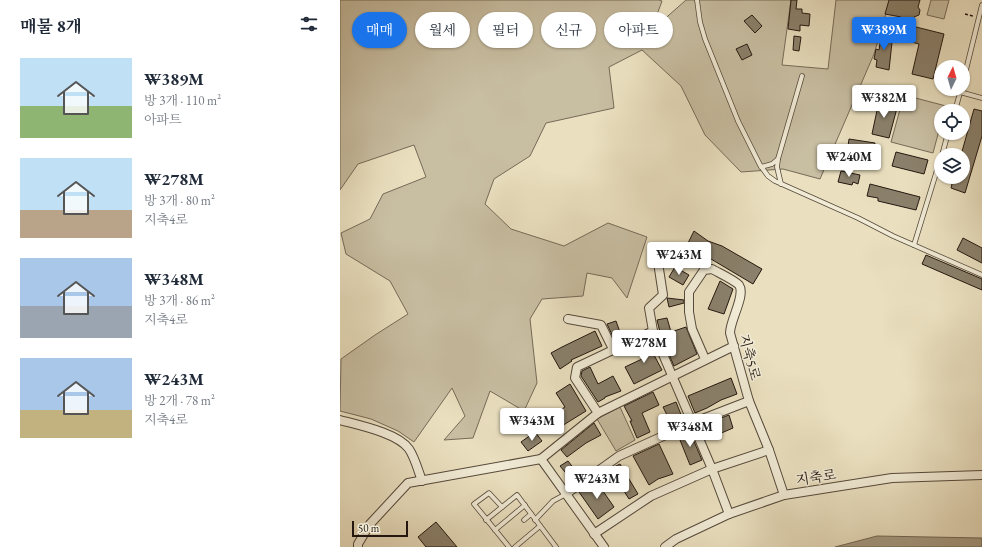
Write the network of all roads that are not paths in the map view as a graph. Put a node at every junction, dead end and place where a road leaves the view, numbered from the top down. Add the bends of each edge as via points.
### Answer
1 (697, 0) edge
2 (982, 5) edge
3 (968, 60) edge
4 (802, 76) dead end
5 (970, 94) edge
6 (982, 98) edge
7 (778, 159) junction
8 (761, 167) junction
9 (934, 179) edge
10 (781, 184) junction
11 (914, 245) junction
12 (659, 269) dead end
13 (982, 275) edge
14 (568, 320) dead end
15 (653, 331) junction
16 (734, 346) junction
17 (613, 350) junction
18 (705, 359) junction
19 (673, 376) junction
20 (749, 401) junction
21 (598, 412) junction
22 (340, 420) edge
23 (692, 423) junction
24 (769, 450) junction
25 (541, 459) junction
26 (712, 469) junction
27 (982, 475) edge
28 (422, 481) junction
29 (566, 494) junction
30 (784, 495) junction
31 (525, 505) junction
32 (502, 507) junction
33 (531, 514) junction
34 (729, 514) junction
35 (486, 520) junction
36 (524, 520) dead end
37 (535, 520) junction
38 (540, 526) junction
39 (495, 530) junction
40 (594, 534) junction
41 (555, 546) edge
42 (358, 547) edge
43 (509, 547) edge
44 (514, 547) edge
45 (604, 547) edge
46 (665, 547) edge

1 - 8 lane via 700,22 717,72
2 - 3 lane
4 - 7 lane
5 - 6 lane
7 - 8 lane
7 - 10 lane
8 - 10 lane via 768,176
9 - 11 lane
10 - 11 lane
11 - 13 lane
12 - 15 street via 663,295 650,308
14 - 17 street via 601,325
15 - 17 street
15 - 19 street
16 - 18 street
16 - 18 street, 지축5로 via 730,326 742,294 738,285 712,268 704,270 689,292 689,312 692,329
16 - 20 street, 지축5로
17 - 21 street via 577,367 575,378
18 - 19 street
19 - 21 street
19 - 23 street
20 - 23 street
20 - 24 street, 지축5로
21 - 25 street
22 - 28 street via 390,435 408,448
23 - 26 street
23 - 29 street via 619,456
24 - 26 street
24 - 30 street, 지축5로
25 - 28 street
25 - 29 street
26 - 34 street
26 - 40 street via 652,496
27 - 30 street, 지축로 via 892,478
28 - 42 street via 408,483 370,524
29 - 37 lane via 554,501
29 - 40 street
30 - 34 street, 지축로
31 - 32 lane via 517,495
31 - 33 lane
31 - 39 lane
32 - 35 lane
32 - 35 lane via 489,493 474,504
33 - 36 lane
33 - 37 lane
34 - 46 street, 지축로 via 676,539
35 - 39 lane
37 - 38 lane
38 - 41 lane
38 - 44 lane
39 - 43 lane
40 - 45 street

